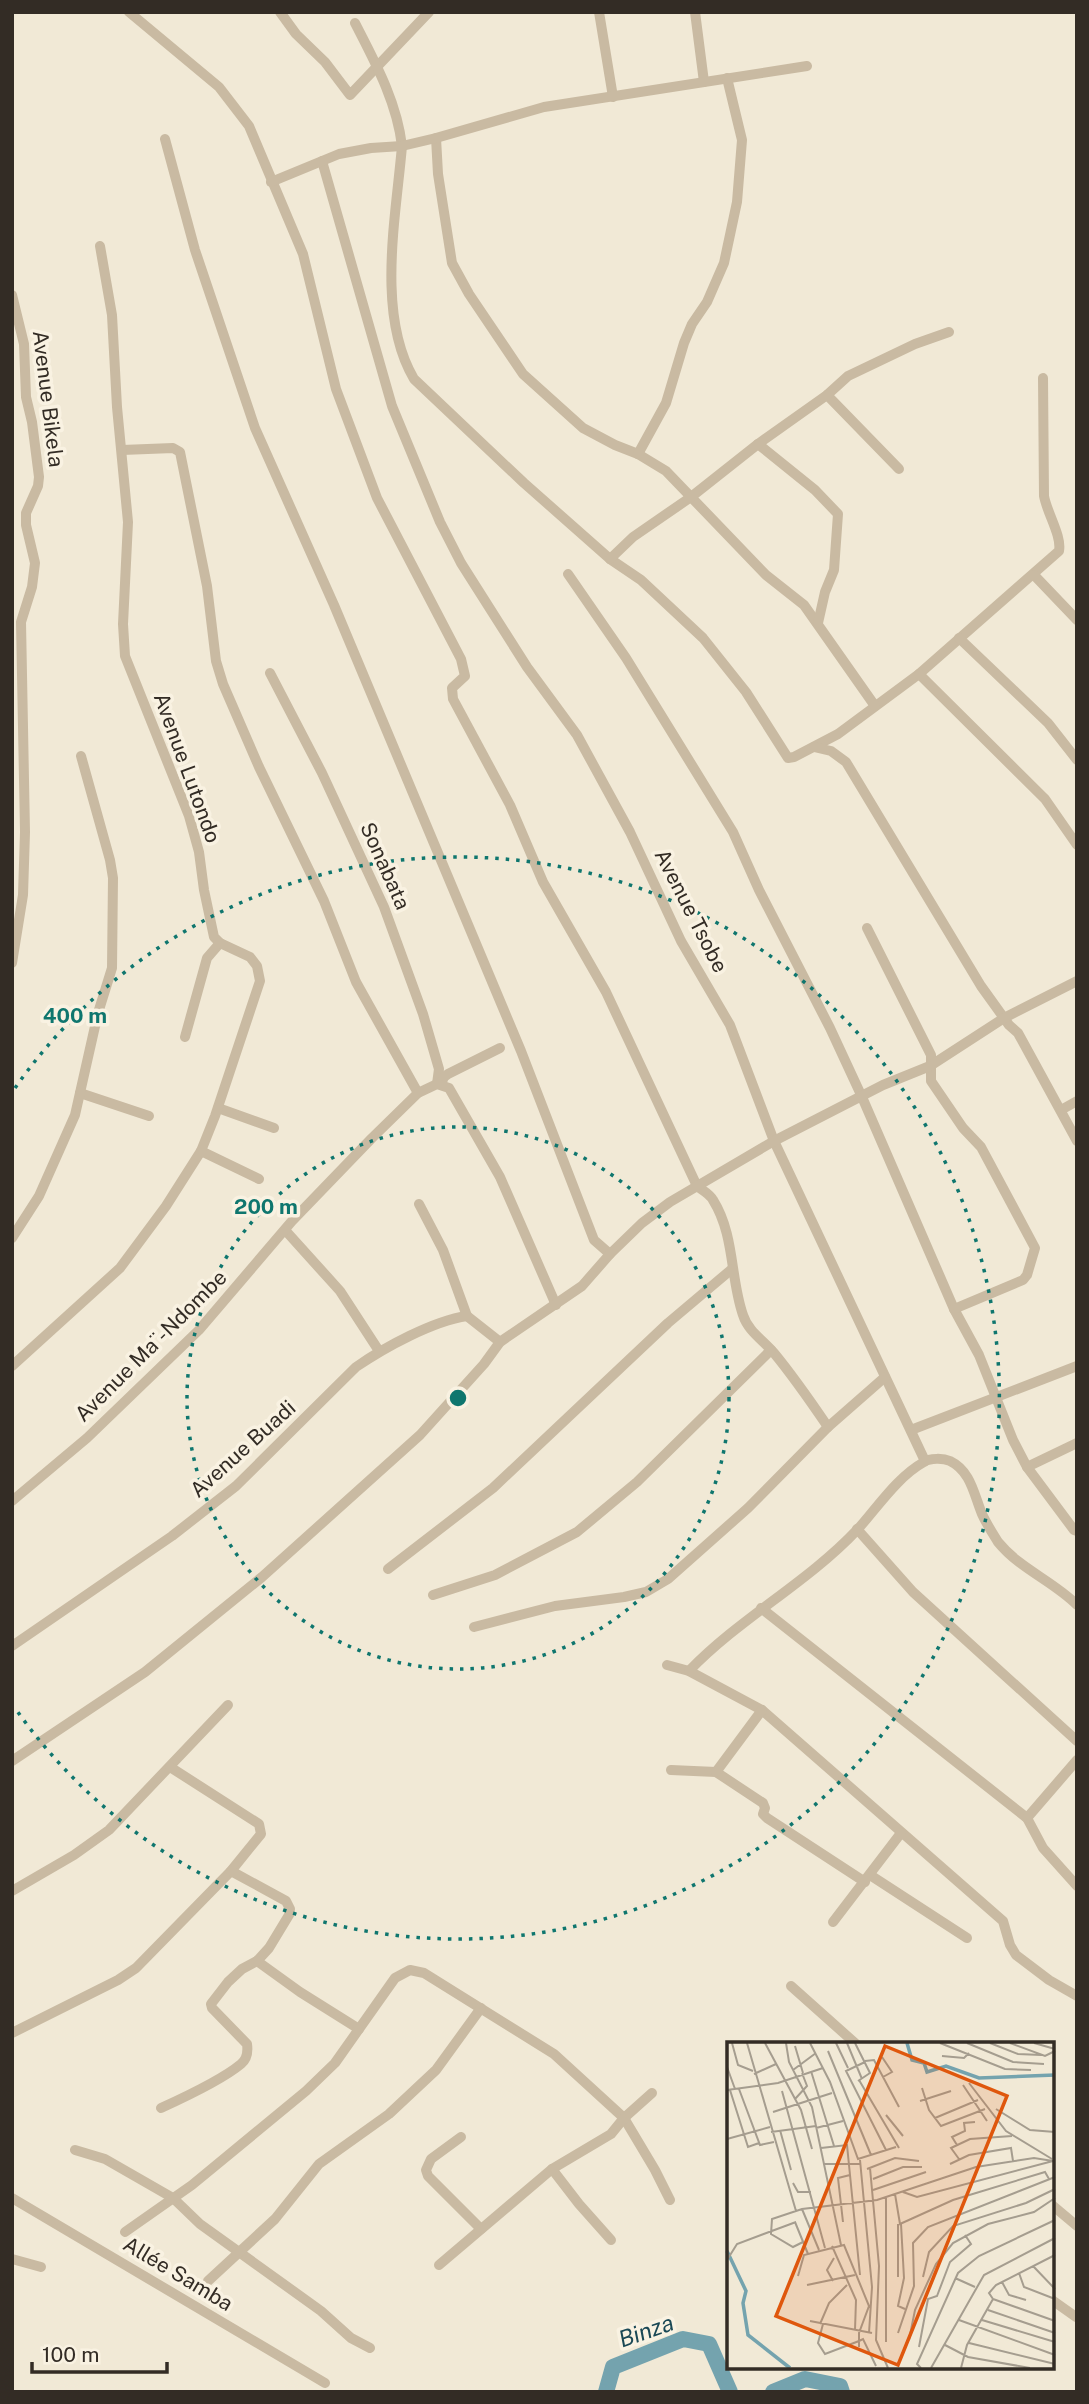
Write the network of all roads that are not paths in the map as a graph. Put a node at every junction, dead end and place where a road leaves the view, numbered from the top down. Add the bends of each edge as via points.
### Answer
1 (129, 12) edge
2 (279, 12) edge
3 (429, 12) edge
4 (599, 12) edge
5 (695, 12) edge
6 (355, 23) dead end
7 (807, 66) dead end
8 (377, 67) junction
9 (727, 78) junction
10 (704, 82) junction
11 (614, 97) junction
12 (436, 138) junction
13 (165, 139) dead end
14 (402, 146) junction
15 (322, 162) junction
16 (271, 182) junction
17 (100, 246) dead end
18 (12, 295) edge
19 (949, 332) dead end
20 (1043, 378) dead end
21 (827, 395) junction
22 (758, 444) junction
23 (122, 450) junction
24 (638, 454) junction
25 (899, 470) dead end
26 (691, 497) junction
27 (610, 559) junction
28 (568, 574) dead end
29 (1034, 575) junction
30 (1077, 620) edge
31 (818, 623) junction
32 (959, 638) junction
33 (270, 673) dead end
34 (919, 674) junction
35 (875, 706) junction
36 (838, 734) junction
37 (814, 747) junction
38 (81, 756) dead end
39 (841, 757) junction
40 (1077, 760) edge
41 (1077, 845) edge
42 (867, 928) dead end
43 (220, 943) junction
44 (12, 963) edge
45 (1077, 981) edge
46 (1004, 1018) junction
47 (185, 1037) dead end
48 (500, 1048) dead end
49 (930, 1066) junction
50 (439, 1084) junction
51 (422, 1091) junction
52 (80, 1093) junction
53 (862, 1097) junction
54 (1077, 1101) edge
55 (218, 1108) junction
56 (1062, 1110) junction
57 (149, 1116) dead end
58 (274, 1128) dead end
59 (774, 1141) junction
60 (1077, 1141) edge
61 (201, 1151) junction
62 (259, 1179) dead end
63 (697, 1186) junction
64 (419, 1204) dead end
65 (285, 1230) junction
66 (12, 1238) edge
67 (610, 1254) junction
68 (732, 1269) junction
69 (556, 1305) junction
70 (954, 1309) junction
71 (467, 1316) junction
72 (500, 1342) junction
73 (771, 1350) junction
74 (379, 1351) junction
75 (12, 1366) edge
76 (1077, 1366) edge
77 (885, 1377) junction
78 (997, 1397) junction
79 (828, 1427) junction
80 (911, 1430) junction
81 (1077, 1443) edge
82 (925, 1461) junction
83 (1027, 1467) junction
84 (12, 1501) edge
85 (857, 1530) junction
86 (1077, 1531) edge
87 (388, 1569) dead end
88 (433, 1595) dead end
89 (1077, 1605) edge
90 (761, 1608) junction
91 (474, 1626) dead end
92 (12, 1646) edge
93 (667, 1665) dead end
94 (689, 1671) junction
95 (228, 1705) dead end
96 (762, 1710) junction
97 (1077, 1741) edge
98 (1077, 1760) edge
99 (12, 1761) edge
100 (170, 1767) junction
101 (671, 1770) dead end
102 (716, 1772) junction
103 (1027, 1818) junction
104 (901, 1833) junction
105 (231, 1871) junction
106 (868, 1878) junction
107 (1077, 1886) edge
108 (12, 1891) edge
109 (833, 1922) dead end
110 (967, 1938) dead end
111 (257, 1961) junction
112 (791, 1986) dead end
113 (1077, 1996) edge
114 (481, 2008) junction
115 (359, 2029) junction
116 (12, 2033) edge
117 (855, 2042) edge
118 (652, 2093) dead end
119 (161, 2108) dead end
120 (624, 2118) junction
121 (461, 2137) dead end
122 (75, 2150) dead end
123 (552, 2169) junction
124 (12, 2198) edge
125 (173, 2198) junction
126 (670, 2200) dead end
127 (1054, 2207) edge
128 (1077, 2226) edge
129 (481, 2229) junction
130 (125, 2232) dead end
131 (611, 2240) dead end
132 (239, 2252) junction
133 (12, 2259) edge
134 (439, 2265) dead end
135 (41, 2267) dead end
136 (208, 2281) dead end
137 (1054, 2301) edge
138 (1076, 2317) edge
139 (370, 2348) dead end
140 (325, 2383) dead end

1 - 16 street via 219,87 249,126
2 - 8 street via 350,95
3 - 8 street
4 - 11 street
5 - 10 street
6 - 8 street
7 - 9 street
8 - 14 street via 398,118
9 - 10 street
9 - 24 street via 742,140 737,202 724,263 684,343 666,403
10 - 11 street
11 - 12 street via 544,107
12 - 14 street
12 - 24 street via 452,262 500,342 528,380 583,428
13 - 67 street via 195,250 256,428 521,1051 594,1240
14 - 15 street via 339,154
14 - 27 street via 392,273 396,337 403,361 414,379
15 - 16 street
15 - 59 street, Avenue Tsobe via 392,406 451,547 596,769 681,941 730,1025
16 - 63 street via 303,254 336,389 377,498 461,659 465,676 452,688 453,699 510,805 543,882 606,992
17 - 23 street, Avenue Lutondo via 112,315
18 - 44 street, Avenue Bikela via 24,344 26,397 39,477 26,513 35,563 21,622 26,832 23,895
19 - 21 street via 864,367
20 - 29 street via 1044,496 1060,544
21 - 22 street
21 - 25 street
22 - 26 street
22 - 31 street via 838,514 834,570
23 - 43 street, Avenue Lutondo via 128,522 122,624 125,656 189,816 211,930
23 - 51 street via 173,448 180,452 223,684 324,901 356,982
24 - 26 street via 666,471
26 - 27 street
26 - 31 street
27 - 37 street via 703,638 746,692 788,758
28 - 53 street via 626,658 733,832
29 - 30 street
29 - 32 street
31 - 35 street
32 - 34 street
32 - 40 street via 1048,723
33 - 50 street, Sonabata via 384,908 423,1014
34 - 35 street
34 - 41 street via 1045,799
35 - 36 street
36 - 37 street
36 - 39 street
37 - 39 street
38 - 52 street via 113,878 112,968
39 - 46 street
42 - 49 street via 931,1055
43 - 47 street via 207,958
43 - 55 street via 250,957 260,981
45 - 46 street
46 - 49 street
46 - 56 street via 1018,1033
48 - 50 street via 449,1074
49 - 53 street
49 - 70 street via 931,1081 981,1147 1035,1248 1023,1280
50 - 51 street
50 - 69 street via 449,1088 500,1177
51 - 65 street, Avenue Ma¨-Ndombe
52 - 57 street
52 - 66 street via 49,1177
53 - 59 street
53 - 70 street
54 - 56 street
55 - 58 street
55 - 61 street
56 - 60 street
59 - 63 street
59 - 77 street, Avenue Tsobe
61 - 62 street
61 - 75 street via 120,1268
63 - 67 street via 642,1223
63 - 68 street via 712,1198 731,1248
64 - 71 street via 443,1250
65 - 74 street via 341,1291
65 - 84 street, Avenue Ma¨-Ndombe via 199,1330 87,1438
67 - 69 street via 582,1286
68 - 73 street via 743,1317
68 - 87 street via 668,1322 493,1488
69 - 72 street
70 - 78 street
71 - 72 street
71 - 74 street, Avenue Buadi via 440,1322
72 - 99 street via 420,1435 262,1577 145,1672
73 - 79 street
73 - 88 street via 637,1482 577,1532 495,1575
74 - 92 street, Avenue Buadi via 356,1367 236,1486 173,1536
76 - 78 street
77 - 79 street
77 - 80 street, Avenue Tsobe
78 - 80 street
78 - 83 street
79 - 91 street via 668,1580 624,1597 555,1606
80 - 82 street, Avenue Tsobe
81 - 83 street
82 - 85 street
82 - 89 street via 948,1460 961,1469 998,1541 1027,1570
83 - 86 street
85 - 90 street
85 - 97 street via 913,1592
90 - 94 street
90 - 103 street
93 - 94 street
94 - 96 street
95 - 100 street
96 - 102 street
96 - 104 street
98 - 103 street
100 - 105 street via 260,1824 258,1839
100 - 108 street via 108,1830
101 - 102 street
102 - 106 street via 763,1802 767,1818
103 - 107 street via 1044,1849
104 - 106 street
104 - 113 street via 1003,1921 1010,1945 1022,1961
105 - 111 street via 288,1904 289,1915
105 - 116 street via 136,1968
106 - 109 street
106 - 110 street
111 - 115 street
111 - 119 street via 228,1982 211,2006 247,2044 243,2063
112 - 117 street
114 - 115 street via 424,1973 410,1970 395,1978
114 - 120 street via 554,2054
114 - 132 street via 436,2070 389,2113 319,2164 275,2218
115 - 125 street via 335,2063 306,2091
118 - 120 street
120 - 123 street via 611,2134
120 - 126 street
121 - 129 street via 431,2160 426,2170
122 - 125 street via 106,2159
123 - 129 street
123 - 131 street
124 - 140 street, Allée Samba
125 - 130 street
125 - 132 street
127 - 128 street
129 - 134 street
132 - 136 street
132 - 139 street via 321,2311 351,2339
133 - 135 street
137 - 138 street

